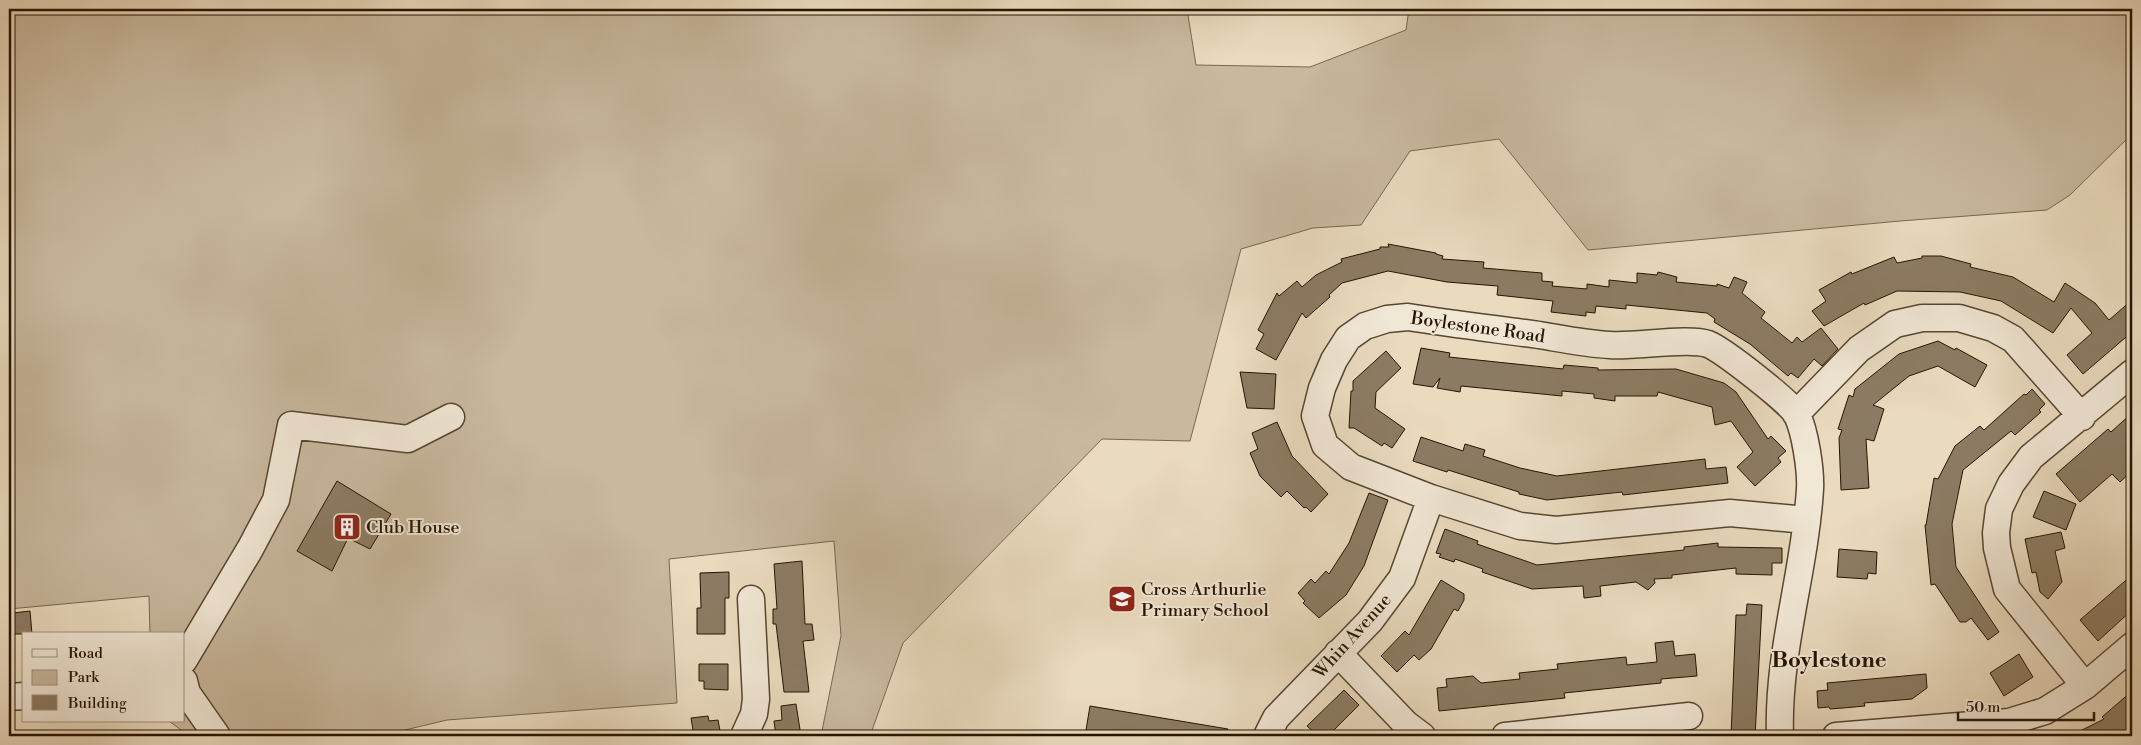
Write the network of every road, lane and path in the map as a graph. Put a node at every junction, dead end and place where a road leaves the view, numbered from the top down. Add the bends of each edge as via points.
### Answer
1 (2132, 373) edge
2 (1796, 414) junction
3 (452, 417) dead end
4 (2082, 417) junction
5 (1431, 498) junction
6 (1806, 520) junction
7 (751, 599) dead end
8 (2132, 646) edge
9 (1338, 653) junction
10 (185, 658) edge
11 (185, 685) edge
12 (2085, 686) junction
13 (22, 696) edge
14 (9, 697) edge
15 (1689, 716) dead end
16 (217, 736) edge
17 (744, 736) edge
18 (1267, 736) edge
19 (1422, 736) edge
20 (1505, 736) edge
21 (1780, 736) edge
22 (1836, 736) edge

1 - 4 street
2 - 4 street via 1859,349 1895,324 1922,318 1959,318 1993,328 2012,339
2 - 5 street, Boylestone Road via 1764,384 1708,344 1610,345 1408,316 1387,318 1365,326 1348,338 1322,388 1315,416 1326,445 1351,467
2 - 6 street via 1807,452 1810,487
3 - 10 street via 408,439 291,425 276,500
4 - 12 street via 2031,457 1998,509 1996,532 2007,590
5 - 6 street, Boylestone Road via 1520,526 1556,530 1730,512
5 - 9 street, Whin Avenue via 1402,578 1370,621
6 - 21 street via 1786,646
7 - 17 street via 756,699 754,714
8 - 12 street
9 - 18 street, Whin Avenue via 1276,718
9 - 19 street via 1406,724
11 - 16 street via 187,693
12 - 22 street via 2045,711 2009,722
13 - 14 street
15 - 20 street

